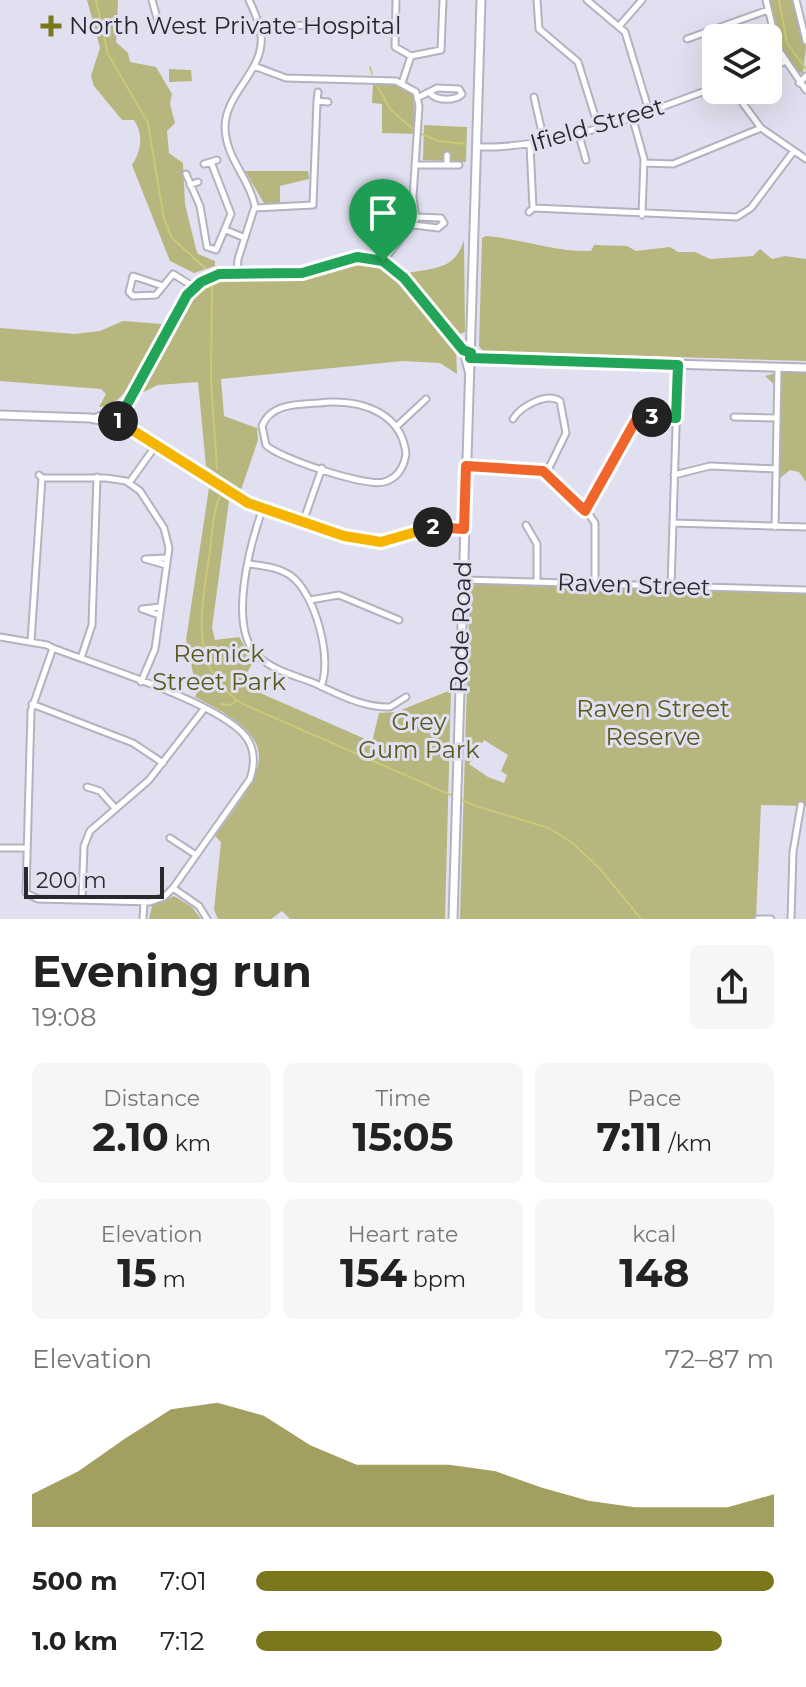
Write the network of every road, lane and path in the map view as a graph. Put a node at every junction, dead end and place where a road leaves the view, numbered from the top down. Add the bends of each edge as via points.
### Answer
1 (152, 0) edge
2 (249, 0) edge
3 (396, 0) edge
4 (443, 0) edge
5 (481, 0) edge
6 (537, 0) edge
7 (587, 0) edge
8 (642, 0) edge
9 (766, 0) edge
10 (796, 0) edge
11 (768, 10) junction
12 (802, 18) edge
13 (159, 25) dead end
14 (325, 25) dead end
15 (620, 25) junction
16 (259, 26) junction
17 (687, 39) dead end
18 (806, 41) edge
19 (411, 56) junction
20 (784, 62) joint
21 (254, 66) junction
22 (806, 76) edge
23 (402, 83) junction
24 (799, 83) junction
25 (806, 90) edge
26 (318, 92) dead end
27 (702, 92) edge
28 (431, 94) junction
29 (419, 97) junction
30 (534, 97) dead end
31 (317, 101) junction
32 (328, 102) dead end
33 (743, 104) edge
34 (649, 111) junction
35 (632, 116) junction
36 (598, 126) junction
37 (761, 128) junction
38 (578, 132) junction
39 (544, 141) junction
40 (530, 145) junction
41 (476, 147) junction
42 (793, 152) junction
43 (447, 155) dead end
44 (806, 159) edge
45 (586, 160) dead end
46 (644, 163) junction
47 (204, 164) dead end
48 (417, 165) junction
49 (447, 165) junction
50 (459, 165) dead end
51 (186, 174) dead end
52 (198, 182) dead end
53 (190, 185) junction
54 (382, 194) dead end
55 (413, 197) junction
56 (255, 208) junction
57 (642, 215) junction
58 (416, 217) junction
59 (414, 225) junction
60 (226, 230) junction
61 (245, 238) junction
62 (383, 261) junction
63 (237, 273) junction
64 (163, 286) junction
65 (194, 287) junction
66 (471, 338) junction
67 (454, 339) junction
68 (468, 354) junction
69 (678, 365) junction
70 (778, 367) junction
71 (806, 368) edge
72 (426, 399) dead end
73 (124, 408) junction
74 (0, 415) edge
75 (574, 417) dead end
76 (734, 417) dead end
77 (96, 418) junction
78 (565, 418) junction
79 (676, 418) junction
80 (777, 418) junction
81 (513, 419) dead end
82 (117, 423) junction
83 (396, 427) junction
84 (157, 444) junction
85 (466, 466) junction
86 (322, 468) junction
87 (776, 469) junction
88 (547, 472) junction
89 (674, 475) junction
90 (97, 477) junction
91 (129, 483) junction
92 (263, 508) junction
93 (585, 511) junction
94 (303, 522) junction
95 (673, 523) junction
96 (526, 525) dead end
97 (775, 527) junction
98 (806, 527) edge
99 (464, 529) junction
100 (249, 564) junction
101 (461, 580) junction
102 (537, 582) junction
103 (595, 583) junction
104 (671, 586) junction
105 (806, 590) edge
106 (309, 600) junction
107 (160, 607) junction
108 (159, 615) junction
109 (399, 620) dead end
110 (0, 637) edge
111 (31, 641) junction
112 (53, 648) junction
113 (81, 659) junction
114 (141, 682) junction
115 (321, 686) junction
116 (406, 697) dead end
117 (32, 704) junction
118 (204, 709) junction
119 (163, 763) junction
120 (87, 787) dead end
121 (801, 805) dead end
122 (115, 808) junction
123 (170, 838) dead end
124 (0, 848) edge
125 (26, 848) junction
126 (196, 855) junction
127 (173, 888) junction
128 (82, 901) junction
129 (144, 902) junction
130 (143, 919) edge
131 (207, 919) edge
132 (453, 919) edge
133 (758, 919) edge
134 (771, 919) edge
135 (791, 919) edge

1 - 13 street
2 - 16 street
3 - 19 street via 395,47
4 - 19 street via 441,50
5 - 41 main road, Rode Road
6 - 36 street via 539,29 580,65
7 - 15 street
8 - 15 street
9 - 11 street
10 - 12 street
11 - 17 street
11 - 20 street
12 - 18 street
14 - 16 street
15 - 34 street
16 - 21 street via 261,48
19 - 23 street
20 - 24 street
21 - 23 street via 286,78
21 - 56 street via 229,105 225,129 231,158
22 - 24 street
23 - 29 street
24 - 25 street
26 - 31 street
27 - 34 street, Ifield Street
28 - 28 street via 439,88 462,93 456,99
28 - 29 street
29 - 48 street
30 - 39 street
31 - 32 street
31 - 56 street via 313,205
33 - 37 street
34 - 35 street, Ifield Street
35 - 36 street, Ifield Street
35 - 46 street
36 - 38 street, Ifield Street
37 - 42 street
37 - 46 street via 673,164
38 - 39 street, Ifield Street
38 - 45 street
39 - 40 street, Ifield Street
40 - 41 street, Ifield Street
40 - 57 street via 531,210
41 - 66 main road, Rode Road
42 - 44 street
42 - 57 street via 741,216
43 - 49 street
46 - 57 street
47 - 60 street via 214,161 231,210
48 - 49 street
48 - 55 street
49 - 50 street
51 - 53 street
52 - 53 street
53 - 60 street via 208,249 218,249
54 - 55 street
55 - 58 street
56 - 61 street
58 - 59 street
58 - 59 street via 444,223 438,228
59 - 62 street
60 - 61 street
61 - 63 street
62 - 63 street via 357,257 302,273
62 - 67 street via 400,273
63 - 65 street via 212,276
64 - 64 street via 155,295 129,292 133,276
64 - 65 street via 173,274
65 - 73 street
66 - 67 street
66 - 68 main road, Rode Road
67 - 68 street
68 - 69 main road
68 - 85 main road, Rode Road
69 - 70 main road
69 - 79 street
70 - 71 main road
70 - 80 street
72 - 83 street
73 - 77 main road
73 - 82 street
74 - 77 main road
75 - 78 street
76 - 80 street
77 - 82 main road
78 - 81 street via 554,398 523,408
78 - 88 street via 565,436
79 - 89 street
79 - 93 street via 636,420
80 - 87 street
82 - 84 main road
83 - 86 street via 406,454 393,478 372,483
83 - 86 street via 376,410 343,402 283,407 268,415 262,434 269,448
84 - 91 street
84 - 92 main road
85 - 88 street
85 - 99 main road, Rode Road
86 - 94 street
87 - 89 street via 710,466
87 - 97 street
88 - 93 street
89 - 95 street
90 - 91 street
90 - 111 street via 41,476
90 - 113 street via 92,625
91 - 107 street via 164,528 167,562
92 - 94 main road
92 - 100 street
93 - 103 street via 596,528
94 - 99 main road via 375,542 429,527
95 - 97 street
95 - 104 street
96 - 102 street via 537,544
97 - 98 street
99 - 101 main road, Rode Road
100 - 106 street via 286,573
100 - 115 street via 242,621 248,644 264,661
101 - 102 street, Raven Street
101 - 132 main road, Rode Road
102 - 103 street, Raven Street
103 - 104 street, Raven Street
104 - 105 street, Raven Street
106 - 109 street via 339,595
106 - 115 street via 327,662
107 - 108 street
107 - 108 street via 142,609
108 - 114 street via 153,655
110 - 111 street
111 - 112 street
112 - 113 street
112 - 117 street
113 - 114 street
114 - 118 street
115 - 116 street via 384,707
117 - 119 street via 133,743
117 - 125 street
118 - 119 street
118 - 126 street via 245,736 254,757 252,773
119 - 122 street
120 - 122 street via 100,791
121 - 135 street
122 - 128 street via 85,842
123 - 126 street
124 - 125 street
125 - 128 street via 26,898
126 - 127 street
127 - 129 street
127 - 131 street via 199,906
128 - 129 street
129 - 130 street
133 - 134 street

